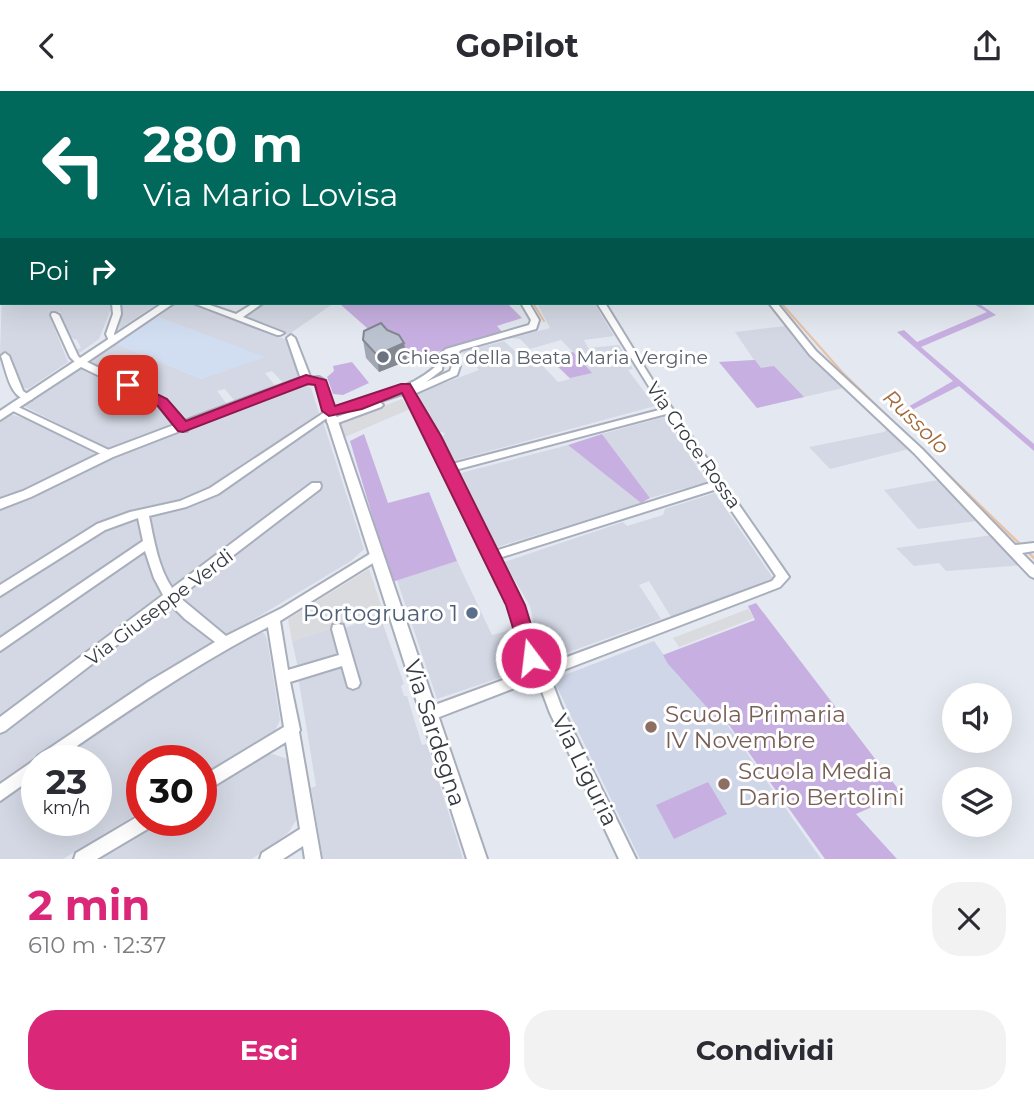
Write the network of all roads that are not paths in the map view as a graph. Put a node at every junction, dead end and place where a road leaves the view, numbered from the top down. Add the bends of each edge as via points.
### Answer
1 (116, 305) edge
2 (166, 305) edge
3 (203, 305) edge
4 (256, 305) edge
5 (526, 305) edge
6 (602, 305) edge
7 (775, 305) edge
8 (55, 315) dead end
9 (237, 317) junction
10 (280, 334) dead end
11 (291, 338) dead end
12 (113, 341) junction
13 (458, 348) junction
14 (5, 356) dead end
15 (81, 363) junction
16 (439, 368) junction
17 (456, 368) junction
18 (306, 379) junction
19 (408, 390) junction
20 (28, 398) junction
21 (14, 408) junction
22 (669, 410) junction
23 (330, 416) junction
24 (0, 417) edge
25 (183, 428) junction
26 (109, 454) junction
27 (449, 468) junction
28 (720, 484) junction
29 (316, 487) dead end
30 (0, 504) edge
31 (143, 513) junction
32 (149, 543) junction
33 (1025, 548) edge
34 (377, 555) junction
35 (492, 556) junction
36 (1034, 573) edge
37 (0, 591) edge
38 (172, 597) junction
39 (273, 618) junction
40 (338, 629) dead end
41 (225, 643) junction
42 (0, 645) edge
43 (531, 658) junction
44 (346, 659) junction
45 (546, 674) junction
46 (283, 678) junction
47 (522, 679) junction
48 (353, 683) dead end
49 (429, 714) junction
50 (0, 726) edge
51 (293, 730) junction
52 (65, 745) edge
53 (217, 776) edge
54 (21, 778) edge
55 (0, 793) edge
56 (126, 832) edge
57 (309, 832) junction
58 (82, 859) edge
59 (268, 859) edge
60 (313, 859) edge
61 (477, 859) edge
62 (628, 859) edge

1 - 12 street via 110,334
2 - 12 street
3 - 9 street
4 - 9 street
5 - 13 street via 535,320 533,327
6 - 22 street, Via Croce Rossa
7 - 33 street via 813,353
8 - 15 street
9 - 10 street
11 - 18 street
12 - 15 street
13 - 16 street via 439,358
13 - 17 street via 453,354
14 - 20 street via 19,393
15 - 20 street
15 - 25 street via 162,402
16 - 17 street
16 - 19 street
17 - 19 street via 449,377
18 - 23 street, Via Sardegna via 321,383
18 - 25 street
19 - 23 street
19 - 27 street
20 - 21 street
21 - 24 street
21 - 26 street
22 - 27 street
22 - 28 street, Via Croce Rossa
23 - 31 street via 214,491
23 - 34 street, Via Sardegna
25 - 26 street
26 - 30 street
27 - 35 street
28 - 35 street
28 - 45 street, Via Croce Rossa via 783,577 775,585
29 - 38 street, Via Giuseppe Verdi
31 - 32 street
31 - 37 street via 101,527
32 - 38 street
32 - 42 street
33 - 36 street
34 - 39 street
34 - 49 street, Via Sardegna
35 - 43 street via 516,605
38 - 41 street
38 - 50 street, Via Giuseppe Verdi
39 - 41 street
39 - 46 street
40 - 44 street
41 - 52 street
43 - 45 street via 544,662
43 - 47 street via 521,664
44 - 46 street
44 - 48 street
45 - 47 street via 534,684
45 - 62 street, Via Liguria via 555,708
46 - 51 street
47 - 49 street
49 - 61 street, Via Sardegna
51 - 53 street
51 - 57 street
54 - 55 street
56 - 58 street
57 - 59 street
57 - 60 street

